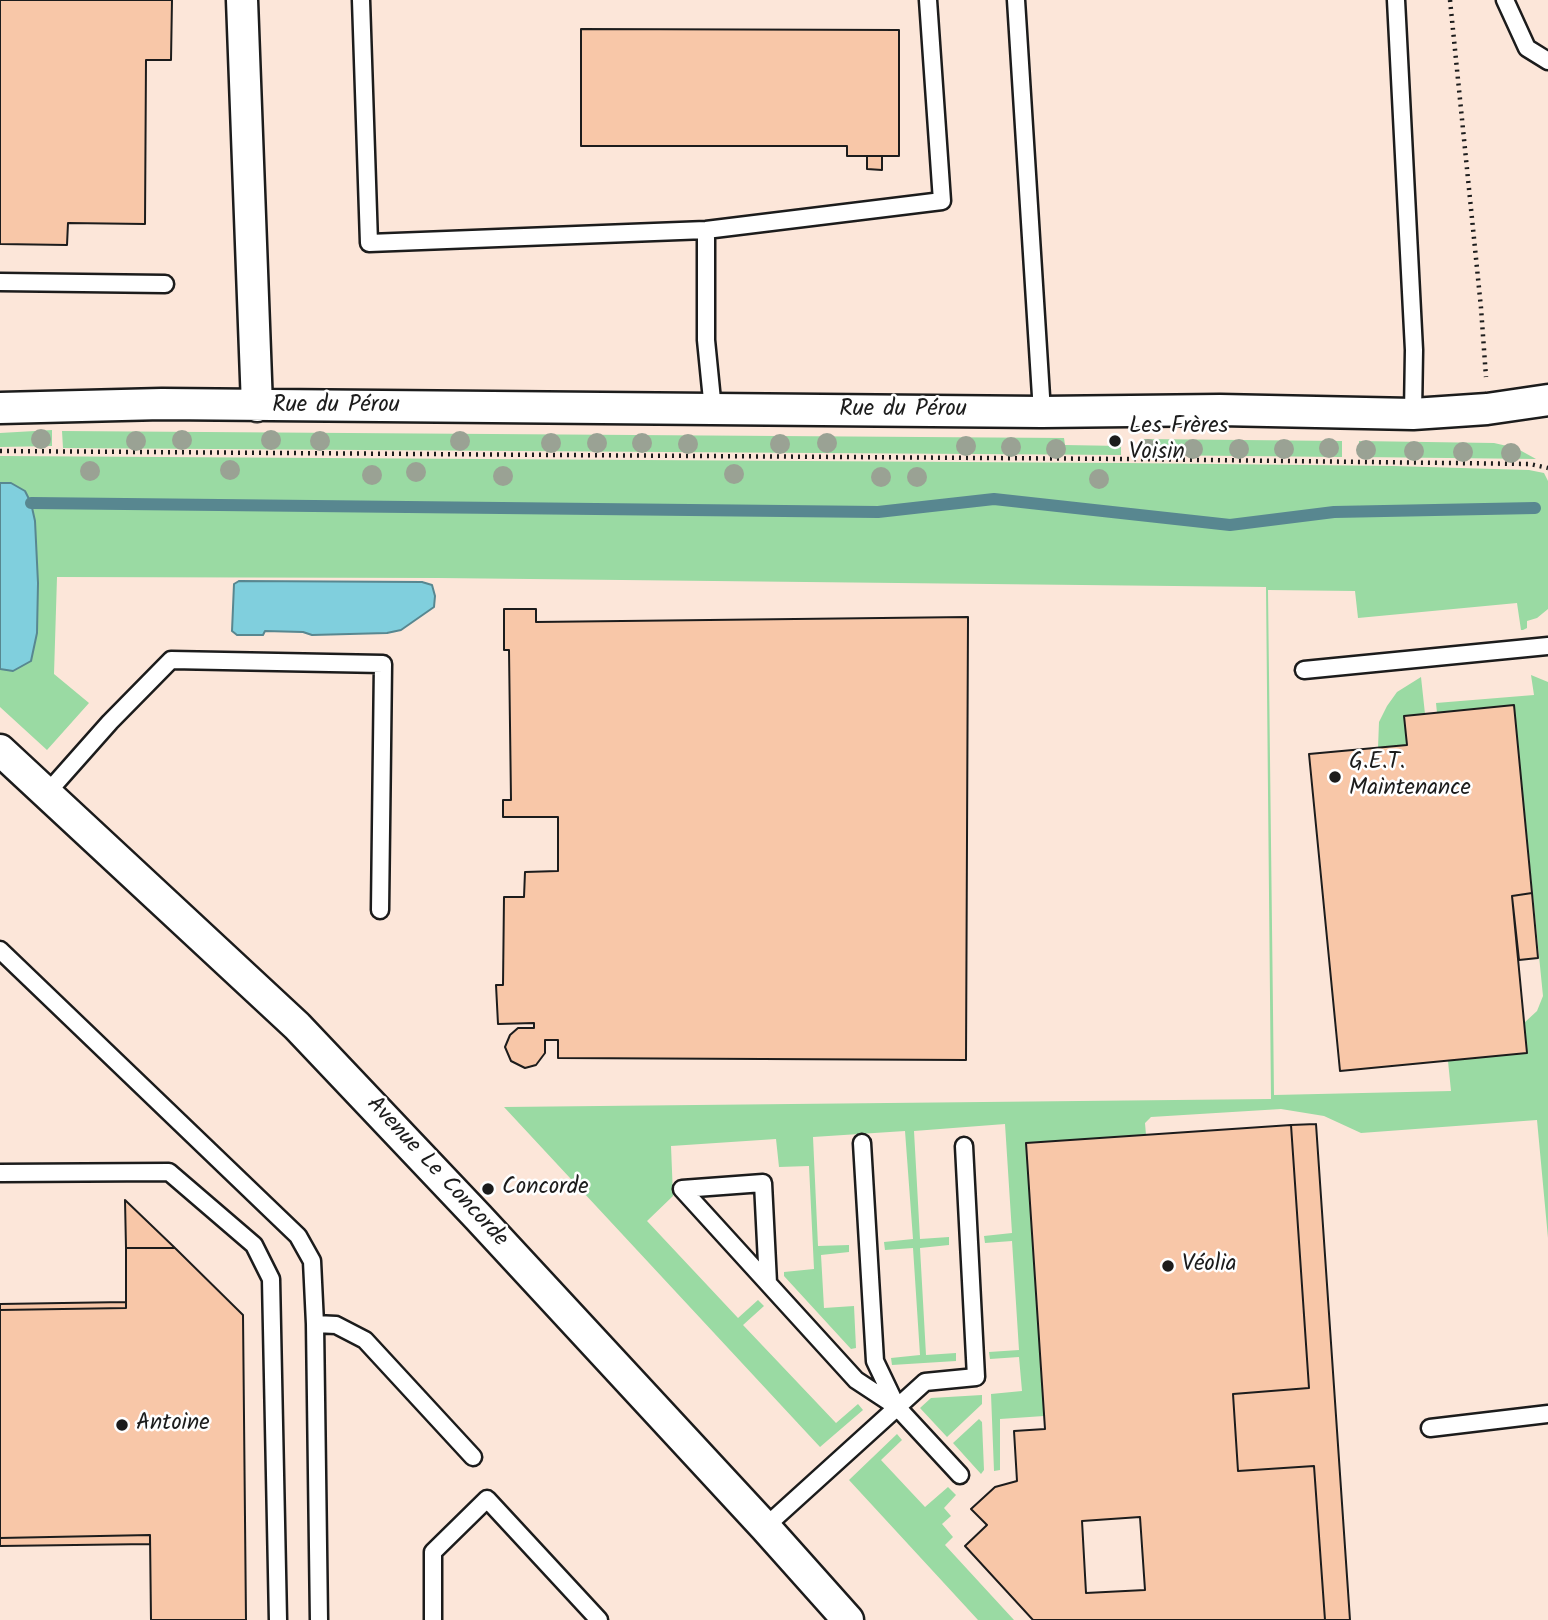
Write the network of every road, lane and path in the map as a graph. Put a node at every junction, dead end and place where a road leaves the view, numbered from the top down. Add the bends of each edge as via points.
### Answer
1 (242, 0) edge
2 (361, 0) edge
3 (928, 0) edge
4 (1016, 0) edge
5 (1396, 0) edge
6 (1450, 0) edge
7 (1505, 0) edge
8 (1548, 61) edge
9 (706, 230) junction
10 (0, 282) edge
11 (165, 284) dead end
12 (1548, 400) edge
13 (257, 406) junction
14 (0, 408) edge
15 (1487, 409) junction
16 (713, 410) junction
17 (1042, 412) junction
18 (1413, 414) junction
19 (0, 451) edge
20 (1548, 468) edge
21 (1548, 646) edge
22 (1304, 670) dead end
23 (0, 750) edge
24 (47, 793) junction
25 (380, 909) dead end
26 (0, 950) edge
27 (862, 1143) dead end
28 (964, 1146) dead end
29 (0, 1173) edge
30 (768, 1283) junction
31 (316, 1324) junction
32 (897, 1407) junction
33 (1548, 1414) edge
34 (1430, 1428) dead end
35 (473, 1457) dead end
36 (960, 1475) dead end
37 (765, 1527) junction
38 (278, 1620) edge
39 (319, 1620) edge
40 (433, 1620) edge
41 (599, 1620) edge
42 (848, 1620) edge

1 - 13 street, Rue du Pérou
2 - 9 lane via 369,243
3 - 9 lane via 942,201
4 - 17 lane
5 - 18 lane via 1414,350
6 - 15 path
7 - 8 lane via 1527,48
9 - 16 lane via 706,340
10 - 11 lane
12 - 15 street, Rue du Pérou
13 - 14 street, Rue du Pérou
13 - 16 street, Rue du Pérou
15 - 18 street, Rue du Pérou
16 - 17 street, Rue du Pérou
17 - 18 street, Rue du Pérou
19 - 20 path via 1098,458 1530,464
21 - 22 lane
23 - 24 street, Avenue Le Concorde
24 - 25 lane via 171,660 383,664
24 - 37 street, Avenue Le Concorde via 297,1026
26 - 31 lane via 298,1236 312,1261
27 - 32 lane via 875,1361
28 - 32 lane via 976,1377 925,1382
29 - 38 lane via 169,1172 254,1245 271,1279
30 - 30 lane via 708,1217 682,1189 763,1183
30 - 32 lane via 856,1380
31 - 35 lane via 336,1325 365,1340
31 - 39 lane
32 - 36 lane
32 - 37 lane
33 - 34 lane
37 - 42 street, Avenue Le Concorde
40 - 41 lane via 433,1552 487,1499

